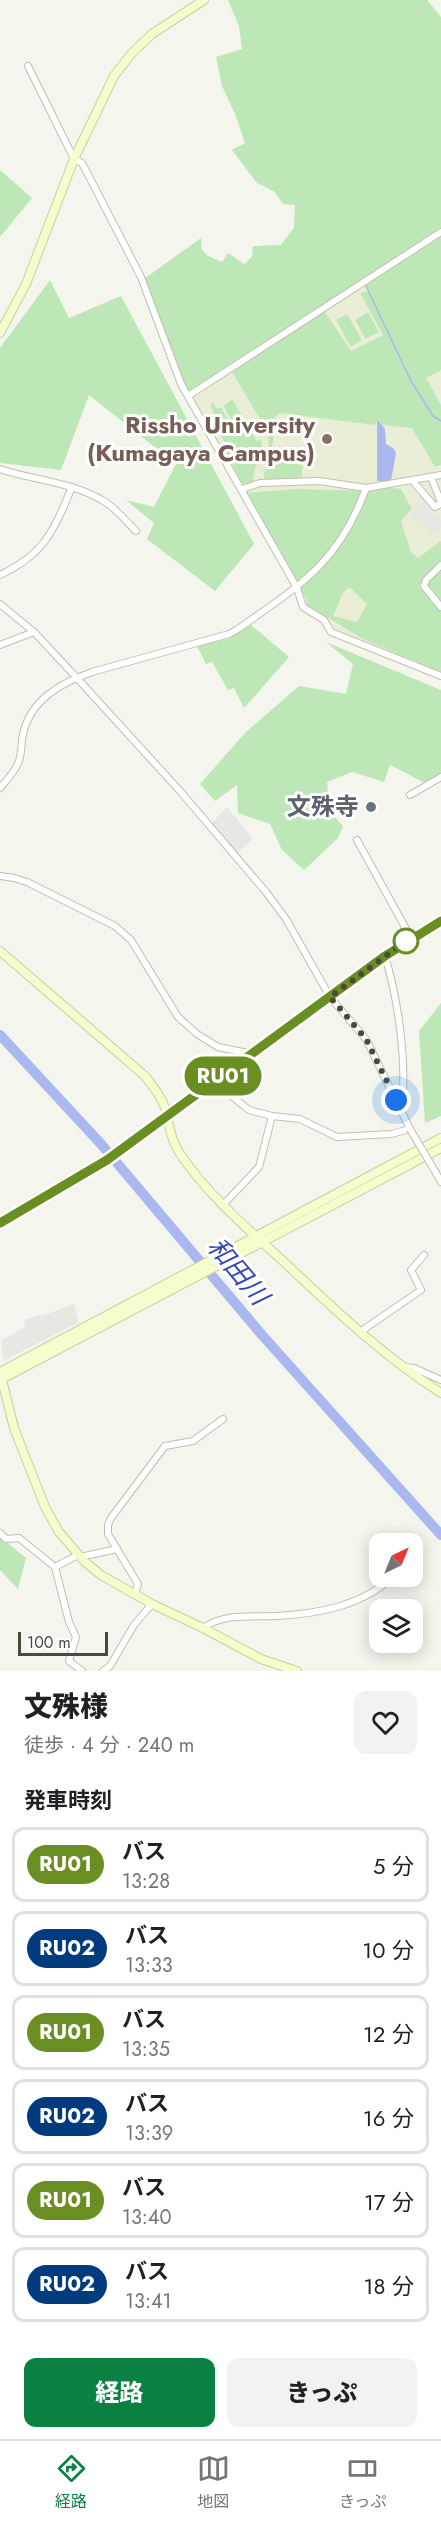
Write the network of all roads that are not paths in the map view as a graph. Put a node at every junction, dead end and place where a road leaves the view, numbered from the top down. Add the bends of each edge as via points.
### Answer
1 (204, 0) edge
2 (28, 66) dead end
3 (74, 159) junction
4 (441, 232) edge
5 (0, 333) edge
6 (188, 396) junction
7 (0, 469) edge
8 (441, 475) edge
9 (431, 477) junction
10 (411, 480) junction
11 (72, 487) junction
12 (366, 488) junction
13 (242, 489) junction
14 (440, 506) edge
15 (136, 531) dead end
16 (441, 565) edge
17 (0, 575) edge
18 (297, 588) junction
19 (0, 604) edge
20 (441, 607) edge
21 (34, 632) junction
22 (0, 645) edge
23 (441, 676) edge
24 (76, 677) junction
25 (441, 777) edge
26 (0, 788) edge
27 (410, 795) dead end
28 (357, 840) dead end
29 (0, 876) edge
30 (441, 921) edge
31 (411, 938) junction
32 (0, 951) edge
33 (385, 956) junction
34 (330, 997) junction
35 (253, 1054) junction
36 (218, 1079) junction
37 (401, 1112) junction
38 (168, 1116) junction
39 (272, 1116) junction
40 (410, 1129) junction
41 (441, 1138) edge
42 (441, 1148) edge
43 (441, 1182) edge
44 (224, 1204) junction
45 (0, 1223) edge
46 (260, 1240) junction
47 (424, 1255) dead end
48 (360, 1332) junction
49 (0, 1367) edge
50 (401, 1367) junction
51 (0, 1376) edge
52 (441, 1380) edge
53 (441, 1393) edge
54 (223, 1419) dead end
55 (0, 1533) edge
56 (117, 1549) junction
57 (79, 1556) junction
58 (54, 1567) junction
59 (383, 1587) edge
60 (135, 1595) junction
61 (152, 1605) junction
62 (203, 1628) junction
63 (112, 1668) edge
64 (82, 1671) edge
65 (103, 1671) edge
66 (297, 1671) edge

1 - 3 street via 152,34 122,63
2 - 3 street
3 - 5 street via 26,284
3 - 6 street via 82,163 141,277
4 - 6 street
6 - 13 street
7 - 11 street
8 - 9 street
9 - 10 street
9 - 14 street
10 - 12 street
10 - 14 street via 432,506
11 - 15 street via 104,500
11 - 17 street via 53,532 34,553
12 - 13 street via 319,481 260,483
12 - 18 street via 336,547
13 - 18 street
16 - 20 street via 424,586
18 - 23 street via 303,607 324,620 331,632
18 - 24 street via 229,634
19 - 21 street
21 - 22 street
21 - 24 street
24 - 26 street via 44,696 29,717 20,760
24 - 34 street via 266,892 286,919
25 - 27 street
28 - 31 street
29 - 35 street via 27,882 115,926 131,940 178,1017 196,1034 218,1047
30 - 31 street
31 - 33 street
32 - 38 street via 145,1076
33 - 34 street
33 - 37 street via 403,1061
34 - 35 street
34 - 37 street via 366,1039
35 - 36 street
36 - 38 street
36 - 39 street via 249,1110
37 - 40 street
38 - 44 street via 169,1131 181,1155
38 - 45 street via 107,1160
39 - 40 street via 300,1119 337,1137
39 - 44 street via 259,1167
40 - 43 street, bridge
41 - 46 street
42 - 46 street
44 - 46 street
46 - 48 street
46 - 51 street
47 - 48 street via 411,1270 421,1290
48 - 50 street
49 - 51 street
50 - 52 street via 414,1368
50 - 53 street
51 - 57 street via 14,1428 45,1508
54 - 56 street via 193,1441 165,1446 111,1518 108,1534
55 - 58 street via 6,1539 19,1538
56 - 57 street
56 - 60 street via 138,1584
57 - 58 street
57 - 60 street via 100,1575
58 - 64 street via 76,1637 69,1661
59 - 62 street via 344,1607 229,1618
60 - 61 street
61 - 62 street
61 - 63 street via 134,1625
62 - 66 street via 261,1659
63 - 65 street

